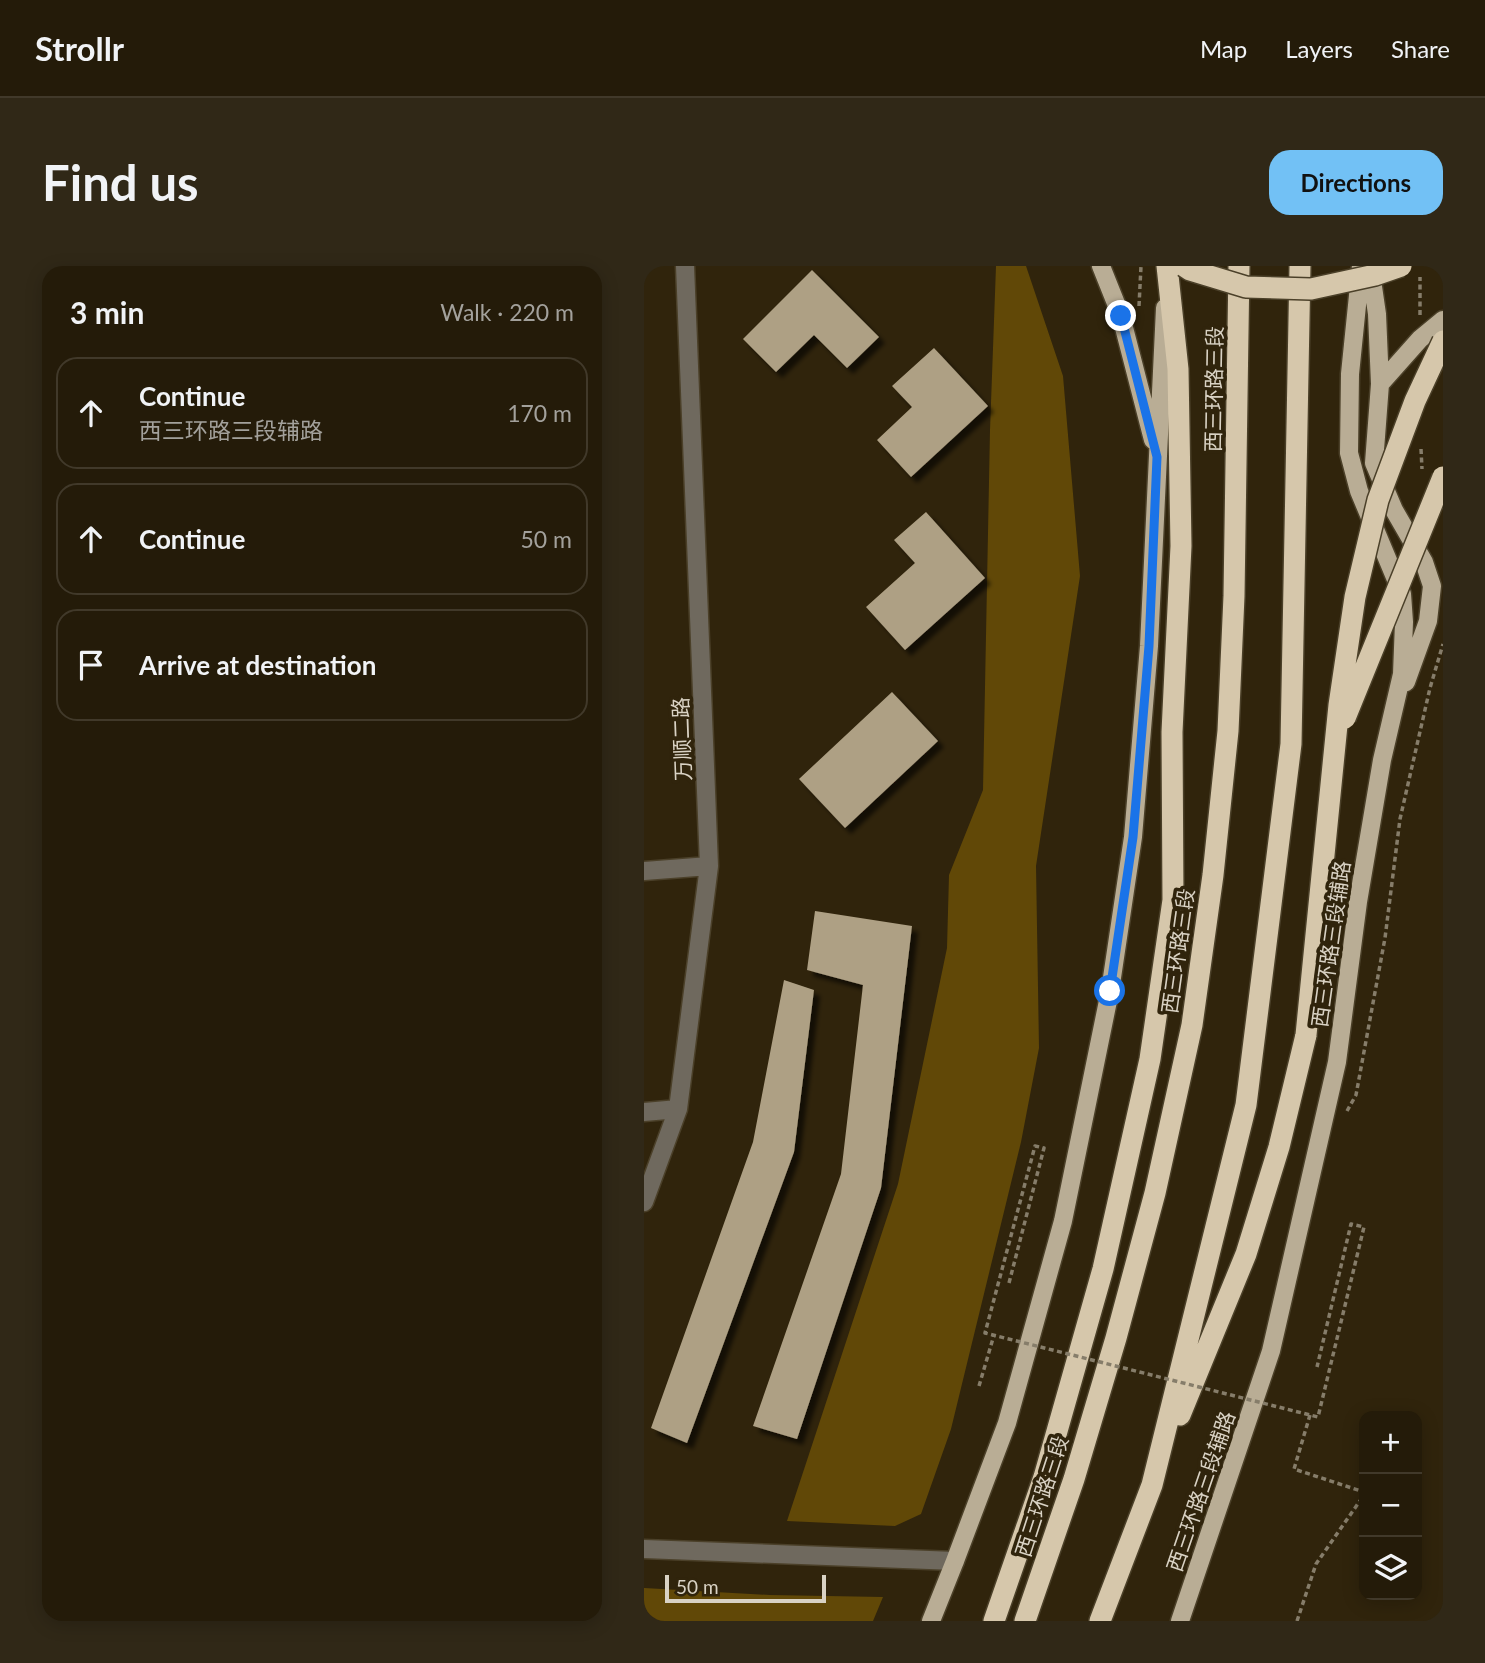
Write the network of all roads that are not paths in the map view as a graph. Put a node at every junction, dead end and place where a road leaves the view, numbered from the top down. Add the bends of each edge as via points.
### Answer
1 (685, 266) edge
2 (1101, 266) edge
3 (1167, 266) edge
4 (1184, 266) edge
5 (1239, 266) edge
6 (1300, 266) edge
7 (1361, 266) edge
8 (1370, 266) edge
9 (1401, 266) edge
10 (1443, 320) edge
11 (1443, 341) edge
12 (1380, 384) junction
13 (1157, 457) junction
14 (1443, 477) edge
15 (1392, 714) junction
16 (1335, 743) junction
17 (709, 866) junction
18 (644, 872) edge
19 (678, 1110) junction
20 (644, 1112) edge
21 (644, 1202) edge
22 (1152, 1485) junction
23 (644, 1549) edge
24 (956, 1562) junction
25 (931, 1621) edge
26 (994, 1621) edge
27 (1025, 1621) edge
28 (1100, 1621) edge
29 (1180, 1621) edge

1 - 17 street, 万顺二路
2 - 13 main road via 1121,316
3 - 13 main road
3 - 26 highway via 1178,369 1181,546 1172,732 1174,900 1150,1059 1103,1269 1044,1478
4 - 9 highway, bridge via 1247,287 1311,289
5 - 27 highway, 西三环路三段 via 1228,731 1192,1025 1155,1193 1119,1324 1074,1479
6 - 22 highway via 1290,757 1247,1105
7 - 15 main road, 西三环路三段辅路 via 1350,374 1349,453 1359,491 1402,594 1402,674
8 - 12 main road
10 - 12 main road
11 - 16 highway, bridge via 1378,500 1355,597
12 - 15 main road via 1374,463 1432,586 1428,621
13 - 24 main road via 1149,646 1133,837 1110,991 1063,1221 1007,1423
14 - 16 highway, bridge
15 - 29 main road, 西三环路三段辅路 via 1358,902 1337,1062 1271,1351
16 - 22 highway, bridge via 1306,1035 1279,1147 1246,1254
17 - 18 street
17 - 19 street, 万顺二路
19 - 20 street
19 - 21 street, 万顺二路
22 - 28 highway
23 - 24 street
24 - 25 main road

